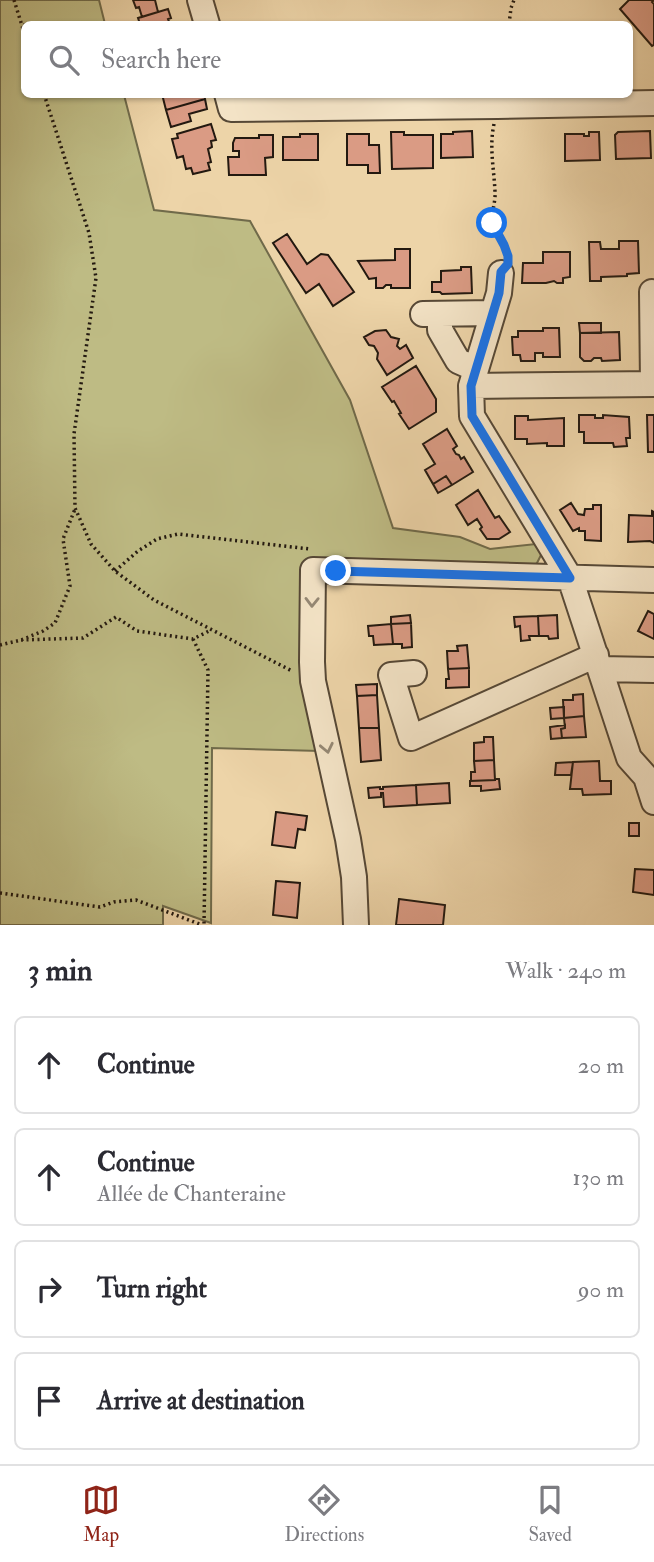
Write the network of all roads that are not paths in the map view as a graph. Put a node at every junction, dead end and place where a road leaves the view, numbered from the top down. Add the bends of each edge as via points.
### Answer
1 (200, 0) edge
2 (206, 21) edge
3 (228, 98) edge
4 (654, 103) edge
5 (501, 272) road end
6 (652, 292) dead end
7 (493, 313) junction
8 (474, 378) junction
9 (654, 384) edge
10 (570, 578) junction
11 (654, 580) edge
12 (598, 662) junction
13 (654, 670) edge
14 (414, 673) dead end
15 (650, 778) edge
16 (654, 802) edge
17 (356, 925) edge

1 - 2 street
3 - 4 street via 231,109
5 - 7 street
6 - 9 street
7 - 8 street
7 - 8 street via 432,314 458,361
8 - 9 street
8 - 10 street via 472,416
10 - 11 street
10 - 12 street
10 -> 17 street via 313,570 313,681 348,839
12 - 13 street
12 - 14 street via 411,738 391,676
12 - 15 street via 629,758
15 - 16 street

